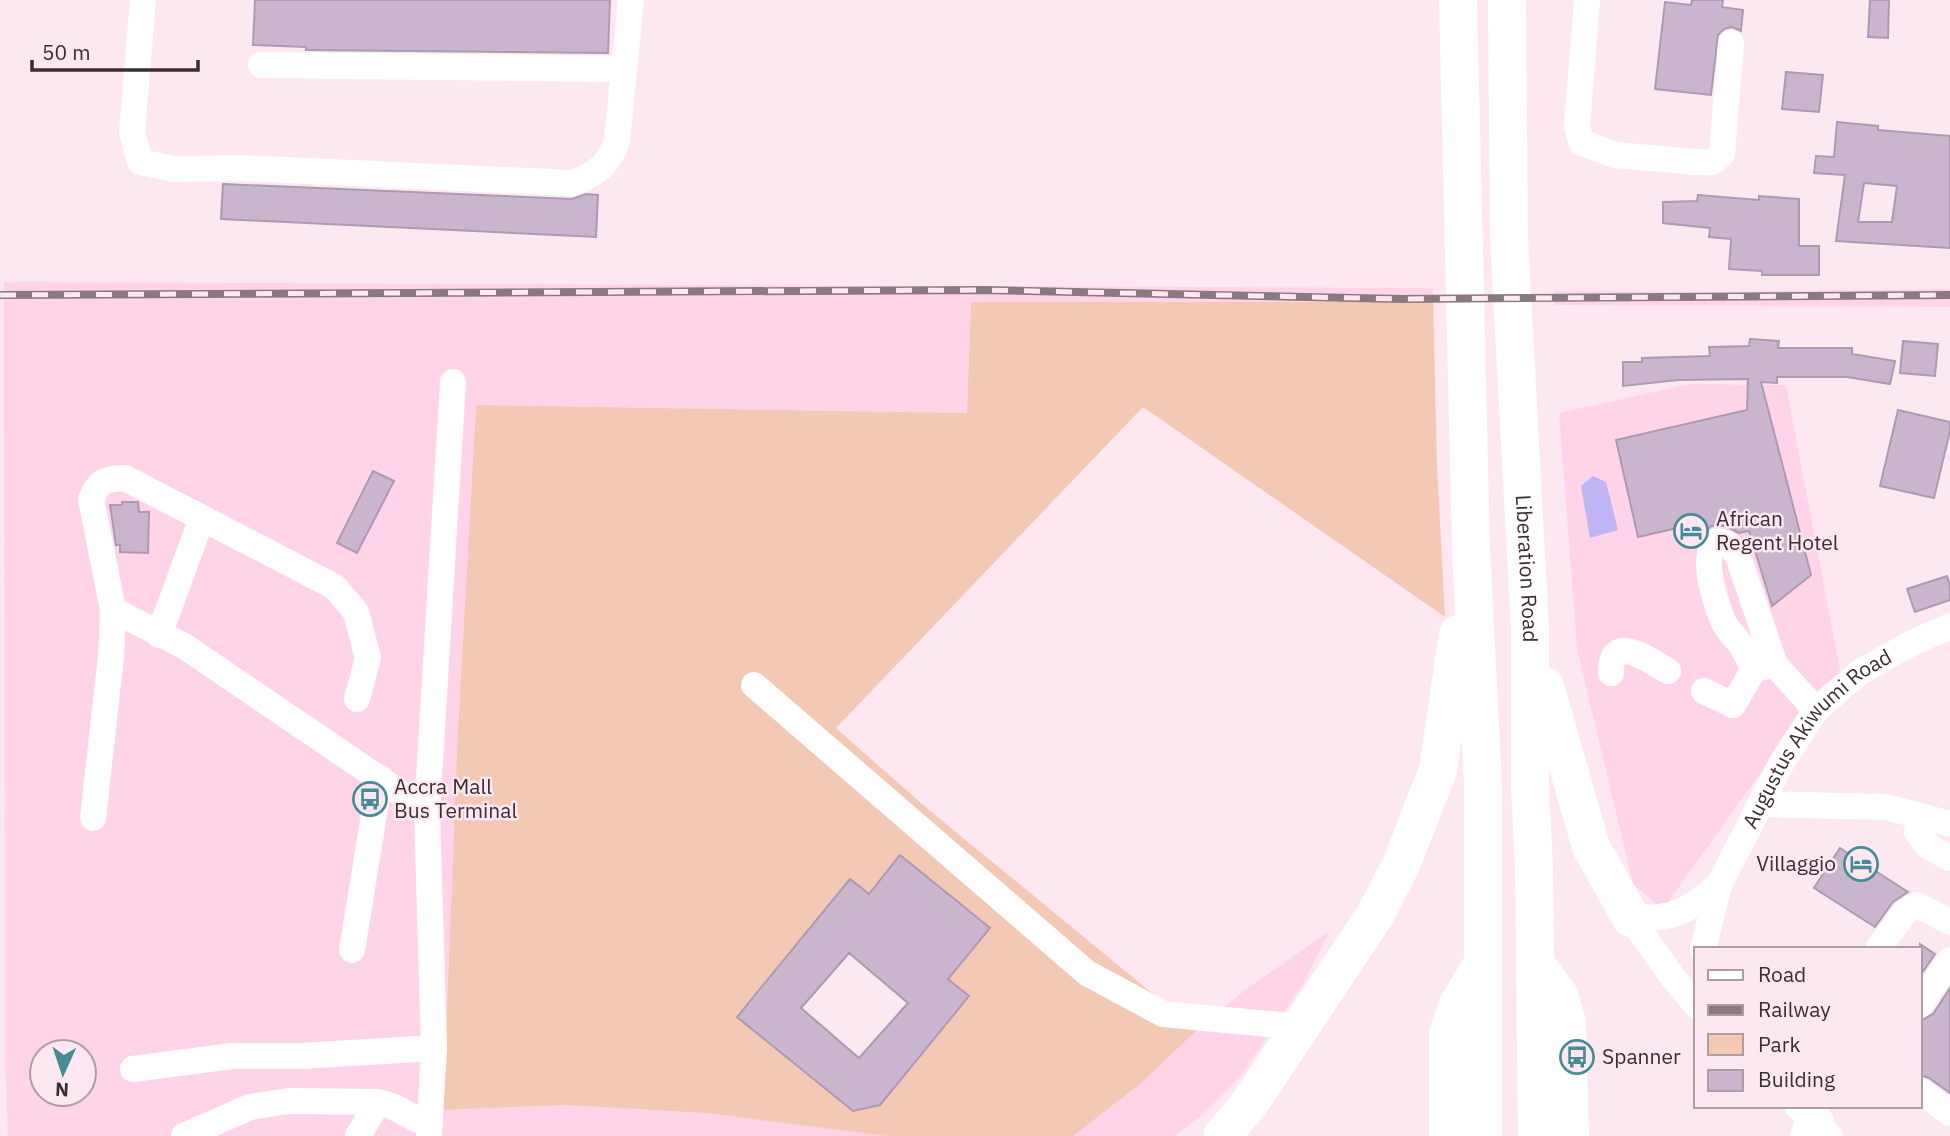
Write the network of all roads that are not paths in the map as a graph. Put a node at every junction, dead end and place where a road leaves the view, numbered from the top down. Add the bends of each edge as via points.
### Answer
1 (143, 0) edge
2 (631, 0) edge
3 (1458, 0) edge
4 (1507, 0) edge
5 (1587, 0) edge
6 (1731, 43) dead end
7 (261, 65) dead end
8 (624, 69) junction
9 (453, 382) dead end
10 (202, 518) junction
11 (1471, 549) junction
12 (113, 610) junction
13 (1950, 626) edge
14 (1530, 629) junction
15 (159, 635) junction
16 (1668, 671) dead end
17 (1611, 673) dead end
18 (754, 685) dead end
19 (1704, 691) dead end
20 (357, 699) dead end
21 (1816, 710) junction
22 (380, 778) junction
23 (1762, 804) junction
24 (427, 811) junction
25 (1920, 816) junction
26 (93, 818) dead end
27 (1950, 824) edge
28 (1950, 858) edge
29 (1719, 885) junction
30 (1631, 918) junction
31 (1950, 922) edge
32 (1704, 947) edge
33 (1879, 947) edge
34 (352, 950) dead end
35 (1950, 960) edge
36 (1482, 964) junction
37 (1536, 965) junction
38 (1922, 1002) edge
39 (1694, 1003) edge
40 (1300, 1027) junction
41 (434, 1048) junction
42 (133, 1069) dead end
43 (1922, 1092) edge
44 (378, 1102) junction
45 (1950, 1113) edge
46 (430, 1129) edge
47 (184, 1136) edge
48 (358, 1136) edge
49 (1222, 1136) edge
50 (1448, 1136) edge
51 (1483, 1136) edge
52 (1537, 1136) edge
53 (1570, 1136) edge

1 - 8 street via 132,132 141,162 174,169 573,183 601,170 612,155
2 - 8 street
3 - 11 highway
4 - 14 highway, Liberation Road via 1509,238
5 - 6 street via 1577,126 1581,142 1615,155 1697,162 1712,162 1722,155
7 - 8 street
9 - 24 street
10 - 12 street via 125,478 106,479 96,487 91,499
10 - 15 street
10 - 20 street via 335,587 356,612 368,658
11 - 36 highway via 1482,784
11 - 40 highway via 1438,770 1401,865 1375,915
12 - 15 street
12 - 26 street
13 - 21 street, Augustus Akiwumi Road via 1860,672
14 - 30 highway via 1591,847
14 - 37 highway, Liberation Road
15 - 22 street via 195,653
16 - 17 street via 1623,650 1611,664
18 - 40 street via 1087,973 1163,1014
19 - 21 street via 1733,705 1764,667
21 - 23 street, Augustus Akiwumi Road via 1782,762
22 - 24 street
22 - 34 street
23 - 25 street via 1886,807
23 - 29 street, Augustus Akiwumi Road
24 - 41 street
25 - 27 street
25 - 28 street via 1917,832 1928,846
29 - 30 street, Augustus Akiwumi Road via 1675,916
29 - 32 street, Augustus Akiwumi Road
30 - 39 street
31 - 33 street via 1917,905 1905,912
35 - 38 street
36 - 50 highway via 1448,1033
36 - 51 highway
37 - 52 highway, Liberation Road
37 - 53 highway via 1559,995 1567,1022
40 - 49 highway
41 - 42 street via 232,1056
41 - 46 street
43 - 45 street
44 - 46 street
44 - 47 street via 288,1101 250,1107
44 - 48 street

